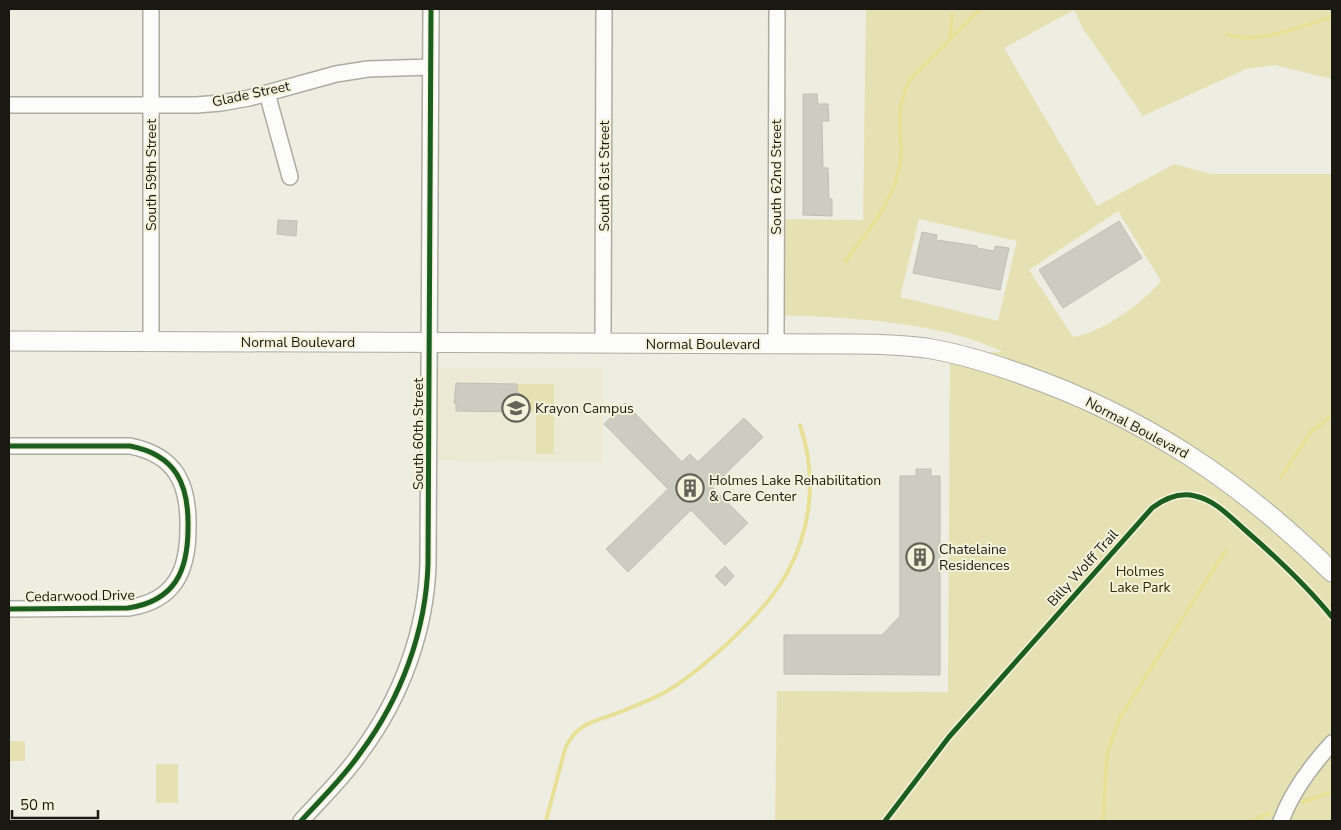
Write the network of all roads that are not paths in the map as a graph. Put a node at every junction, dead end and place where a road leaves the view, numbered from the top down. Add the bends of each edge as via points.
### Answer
1 (151, 9) edge
2 (431, 9) edge
3 (604, 9) edge
4 (777, 9) edge
5 (430, 67) junction
6 (267, 93) junction
7 (9, 105) edge
8 (151, 105) junction
9 (290, 177) dead end
10 (9, 341) edge
11 (150, 342) junction
12 (429, 342) junction
13 (603, 344) junction
14 (776, 344) junction
15 (9, 446) edge
16 (1332, 572) edge
17 (9, 609) edge
18 (1332, 743) edge
19 (301, 821) edge
20 (1281, 821) edge

1 - 8 street, South 59th Street
2 - 5 street, South 60th Street
3 - 13 street, South 61st Street
4 - 14 street, South 62nd Street
5 - 6 street, Glade Street via 368,68
5 - 12 street, South 60th Street
6 - 8 street, Glade Street via 221,103
6 - 9 street
7 - 8 street, Glade Street
8 - 11 street, South 59th Street
10 - 11 main road, Normal Boulevard
11 - 12 main road, Normal Boulevard
12 - 13 main road, Normal Boulevard
12 - 19 street, South 60th Street via 427,578 416,639 393,699 371,739
13 - 14 main road, Normal Boulevard
14 - 16 main road, Normal Boulevard via 878,344 926,348 1011,370 1075,395 1140,426 1214,471 1272,516
15 - 17 street, Cedarwood Drive via 130,446 150,452 171,467 184,488 188,527 186,561 180,574 153,602 128,608
18 - 20 street via 1301,782

